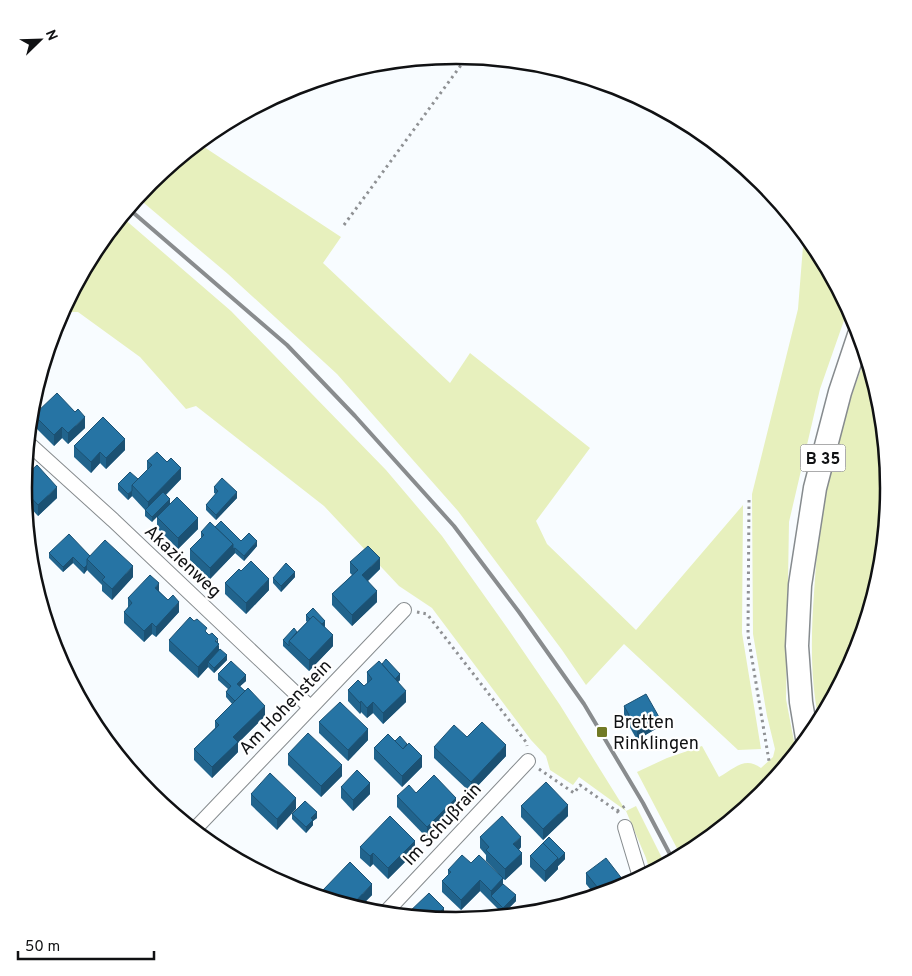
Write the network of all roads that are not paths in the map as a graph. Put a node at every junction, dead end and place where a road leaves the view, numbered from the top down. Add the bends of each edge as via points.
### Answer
1 (855, 347) edge
2 (34, 449) edge
3 (404, 610) road end
4 (310, 708) junction
5 (805, 727) edge
6 (528, 761) road end
7 (199, 825) edge
8 (625, 827) dead end
9 (638, 870) edge
10 (391, 906) edge

1 - 5 main road, B 35 via 815,488 800,584 797,646
2 - 4 street, Akazienweg
3 - 4 street, Am Hohenstein
4 - 7 street, Am Hohenstein
6 - 10 street, Im Schußrain
8 - 9 street

